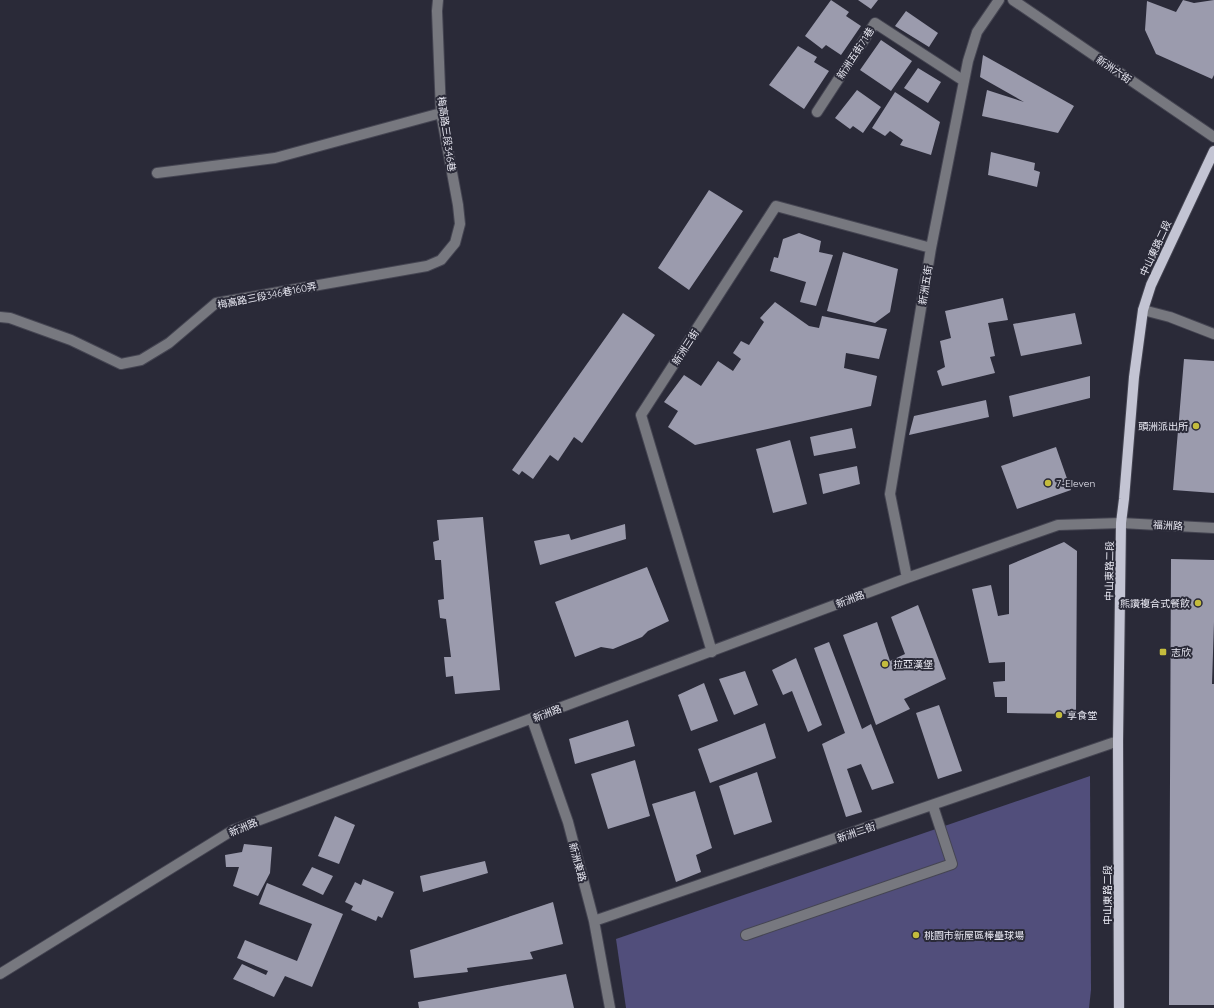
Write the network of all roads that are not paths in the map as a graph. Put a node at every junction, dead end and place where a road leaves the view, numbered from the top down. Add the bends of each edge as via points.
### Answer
1 (438, 0) edge
2 (999, 0) edge
3 (1013, 0) edge
4 (964, 81) junction
5 (817, 112) dead end
6 (441, 113) junction
7 (1214, 137) edge
8 (1214, 151) edge
9 (157, 173) dead end
10 (455, 243) joint
11 (931, 248) junction
12 (1143, 310) junction
13 (0, 317) edge
14 (1214, 334) edge
15 (1121, 523) junction
16 (1214, 528) edge
17 (907, 578) junction
18 (712, 652) junction
19 (532, 719) junction
20 (1118, 741) junction
21 (933, 806) junction
22 (594, 921) junction
23 (746, 935) dead end
24 (0, 974) edge
25 (610, 1008) edge
26 (1119, 1008) edge

1 - 6 street, 梅高路三段346巷
2 - 4 street, 新洲五街 via 977,32
3 - 7 street, 新洲六街
4 - 5 street, 新洲五街71巷 via 876,23
4 - 11 street, 新洲五街
6 - 9 street via 275,158
6 - 10 street, 梅高路三段346巷 via 458,205 460,224
8 - 12 main road, 中山東路二段 via 1151,285
10 - 13 street, 梅高路三段346巷160弄 via 442,260 427,266 216,303 169,343 141,360 121,364 71,340 10,318
11 - 17 street, 新洲五街 via 890,494
11 - 18 street, 新洲三街 via 776,206 641,415
12 - 14 street via 1170,317
12 - 15 main road, 中山東路二段 via 1134,377
15 - 16 street, 福洲路
15 - 17 street, 新洲路 via 1058,525
15 - 20 main road, 中山東路二段
17 - 18 street, 新洲路
18 - 19 street, 新洲路
19 - 22 street, 新洲東路 via 568,822
19 - 24 street, 新洲路 via 233,830
20 - 21 street, 新洲二街
20 - 26 main road, 中山東路二段
21 - 22 street, 新洲二街
21 - 23 street via 952,864
22 - 25 street, 新洲東路

